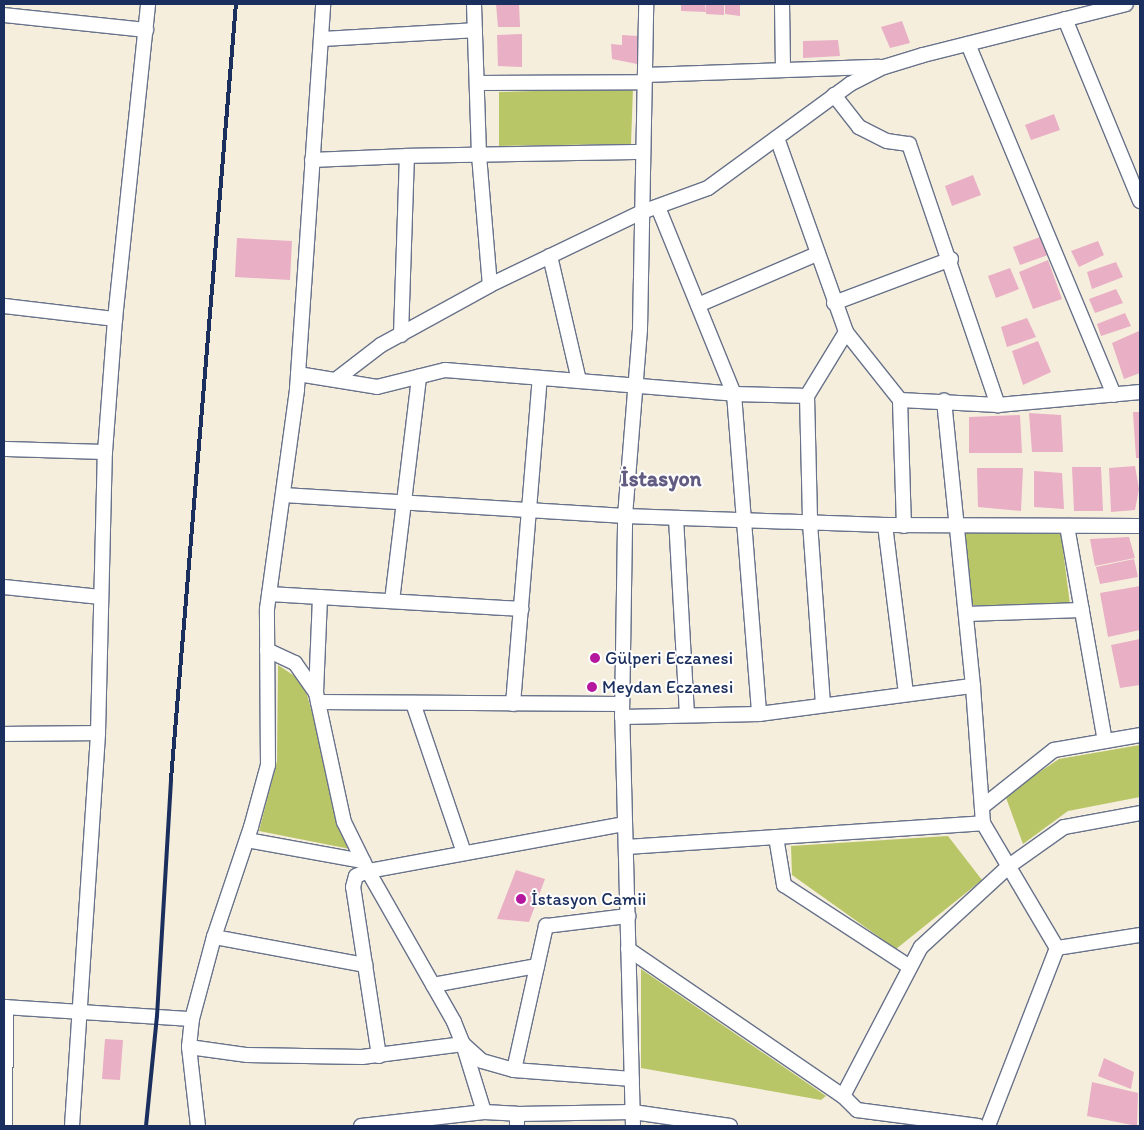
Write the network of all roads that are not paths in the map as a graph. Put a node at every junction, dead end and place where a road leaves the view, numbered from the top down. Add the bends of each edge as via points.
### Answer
1 (148, 4) edge
2 (323, 4) edge
3 (474, 4) edge
4 (646, 4) edge
5 (782, 4) edge
6 (1126, 4) edge
7 (4, 15) edge
8 (1065, 19) junction
9 (146, 30) junction
10 (475, 30) junction
11 (321, 39) junction
12 (968, 44) junction
13 (884, 67) junction
14 (783, 70) junction
15 (644, 78) junction
16 (477, 83) junction
17 (834, 95) junction
18 (777, 138) junction
19 (643, 152) junction
20 (407, 156) junction
21 (479, 156) junction
22 (312, 160) junction
23 (1140, 201) edge
24 (658, 208) junction
25 (642, 212) junction
26 (817, 254) junction
27 (550, 256) junction
28 (951, 259) junction
29 (490, 285) junction
30 (834, 303) junction
31 (698, 304) junction
32 (4, 306) edge
33 (115, 319) junction
34 (846, 332) junction
35 (401, 334) junction
36 (298, 374) junction
37 (419, 377) junction
38 (338, 378) junction
39 (540, 378) junction
40 (579, 381) junction
41 (634, 386) junction
42 (1140, 392) edge
43 (734, 394) junction
44 (1114, 395) junction
45 (807, 396) junction
46 (900, 400) junction
47 (944, 400) junction
48 (998, 405) junction
49 (4, 449) edge
50 (105, 452) junction
51 (282, 495) junction
52 (404, 503) junction
53 (531, 510) junction
54 (625, 516) junction
55 (676, 518) junction
56 (743, 520) junction
57 (810, 523) junction
58 (885, 525) junction
59 (904, 526) junction
60 (1067, 526) junction
61 (1140, 526) edge
62 (956, 528) junction
63 (4, 587) edge
64 (269, 594) junction
65 (100, 597) junction
66 (320, 597) junction
67 (392, 601) junction
68 (522, 609) junction
69 (1082, 610) junction
70 (966, 614) junction
71 (267, 650) junction
72 (973, 686) junction
73 (906, 694) junction
74 (317, 697) junction
75 (413, 703) junction
76 (513, 704) junction
77 (823, 705) junction
78 (622, 710) junction
79 (759, 714) junction
80 (687, 715) junction
81 (98, 733) junction
82 (4, 734) edge
83 (1140, 735) edge
84 (1105, 741) junction
85 (982, 807) junction
86 (1140, 813) edge
87 (983, 823) junction
88 (625, 824) junction
89 (776, 837) junction
90 (247, 840) junction
91 (626, 847) junction
92 (464, 853) junction
93 (366, 866) junction
94 (1009, 866) junction
95 (628, 916) junction
96 (1140, 935) edge
97 (214, 937) junction
98 (1057, 948) junction
99 (628, 949) junction
100 (365, 965) junction
101 (537, 966) junction
102 (910, 967) junction
103 (433, 985) junction
104 (5, 1007) edge
105 (80, 1010) junction
106 (192, 1019) junction
107 (463, 1044) junction
108 (189, 1046) junction
109 (379, 1056) junction
110 (514, 1070) junction
111 (632, 1079) junction
112 (843, 1096) junction
113 (484, 1112) junction
114 (633, 1112) junction
115 (517, 1120) edge
116 (889, 1120) edge
117 (419, 1122) edge
118 (5, 1126) edge
119 (72, 1126) edge
120 (198, 1126) edge
121 (361, 1126) edge
122 (633, 1126) edge
123 (730, 1126) edge
124 (978, 1126) edge
125 (988, 1126) edge

1 - 9 street
2 - 11 street
3 - 10 street
4 - 15 street
5 - 14 street
6 - 8 street
7 - 9 street
8 - 12 street
8 - 23 street
9 - 33 street
10 - 11 street
10 - 16 street
11 - 22 street
12 - 13 street
12 - 44 street
13 - 14 street
13 - 17 street
14 - 15 street
15 - 16 street
15 - 19 street
16 - 21 street
17 - 18 street
17 - 28 street via 859,127 887,141 909,144
18 - 24 street via 708,188
18 - 26 street
19 - 21 street
19 - 25 street
20 - 21 street
20 - 22 street
20 - 35 street
21 - 29 street
22 - 36 street
24 - 25 street
24 - 31 street
25 - 27 street
25 - 41 street via 640,329
26 - 30 street
26 - 31 street
27 - 29 street
27 - 40 street
28 - 30 street
28 - 48 street
29 - 35 street
30 - 34 street
31 - 43 street
32 - 33 street
33 - 50 street
34 - 45 street
34 - 46 street
35 - 38 street
36 - 38 street
36 - 51 street
37 - 38 street via 377,387
37 - 39 street via 445,370
37 - 52 street
39 - 40 street
39 - 53 street
40 - 41 street
41 - 43 street
41 - 54 street
42 - 44 street
43 - 45 street
43 - 56 street
44 - 48 street
45 - 57 street
46 - 47 street
46 - 59 street
47 - 48 street
47 - 62 street
49 - 50 street
50 - 65 street
51 - 52 street
51 - 64 street
52 - 53 street
52 - 67 street
53 - 54 street
53 - 68 street
54 - 55 street
54 - 78 street
55 - 56 street
55 - 80 street
56 - 57 street
56 - 79 street
57 - 58 street
57 - 77 street
58 - 59 street
58 - 73 street
59 - 62 street
60 - 61 street
60 - 62 street
60 - 69 street
62 - 70 street
63 - 65 street
64 - 66 street
64 - 71 street
65 - 81 street
66 - 67 street
66 - 74 street
67 - 68 street
68 - 76 street
69 - 70 street
69 - 84 street
70 - 72 street
71 - 74 street via 295,662
71 - 90 street via 268,765
72 - 73 street
72 - 85 street
73 - 77 street
74 - 75 street
74 - 93 street via 344,822
75 - 76 street
75 - 92 street
76 - 78 street
77 - 79 street
78 - 80 street
78 - 88 street
79 - 80 street
81 - 82 street
81 - 105 street
83 - 84 street
84 - 85 street via 1054,750
85 - 87 street
86 - 94 street via 1064,827
87 - 89 street
87 - 94 street
88 - 91 street
88 - 92 street
89 - 91 street
89 - 102 street via 784,885
90 - 93 street
90 - 97 street
91 - 95 street
92 - 93 street
93 - 100 street via 356,876 353,887
93 - 103 street
94 - 98 street
94 - 102 street via 921,947
95 - 99 street
95 - 101 street via 546,926
96 - 98 street
97 - 100 street
97 - 106 street
98 - 125 street
99 - 111 street
99 - 112 street
100 - 109 street
101 - 103 street
101 - 110 street
102 - 112 street
103 - 107 street
104 - 105 street
104 - 118 street
105 - 106 street
105 - 119 street
106 - 108 street
107 - 109 street
107 - 110 street via 482,1061
107 - 113 street
108 - 109 street via 247,1054
108 - 120 street
110 - 111 street
111 - 114 street
112 - 116 street via 856,1110
113 - 115 street
113 - 117 street
114 - 115 street
114 - 122 street
114 - 123 street
116 - 124 street
117 - 121 street

